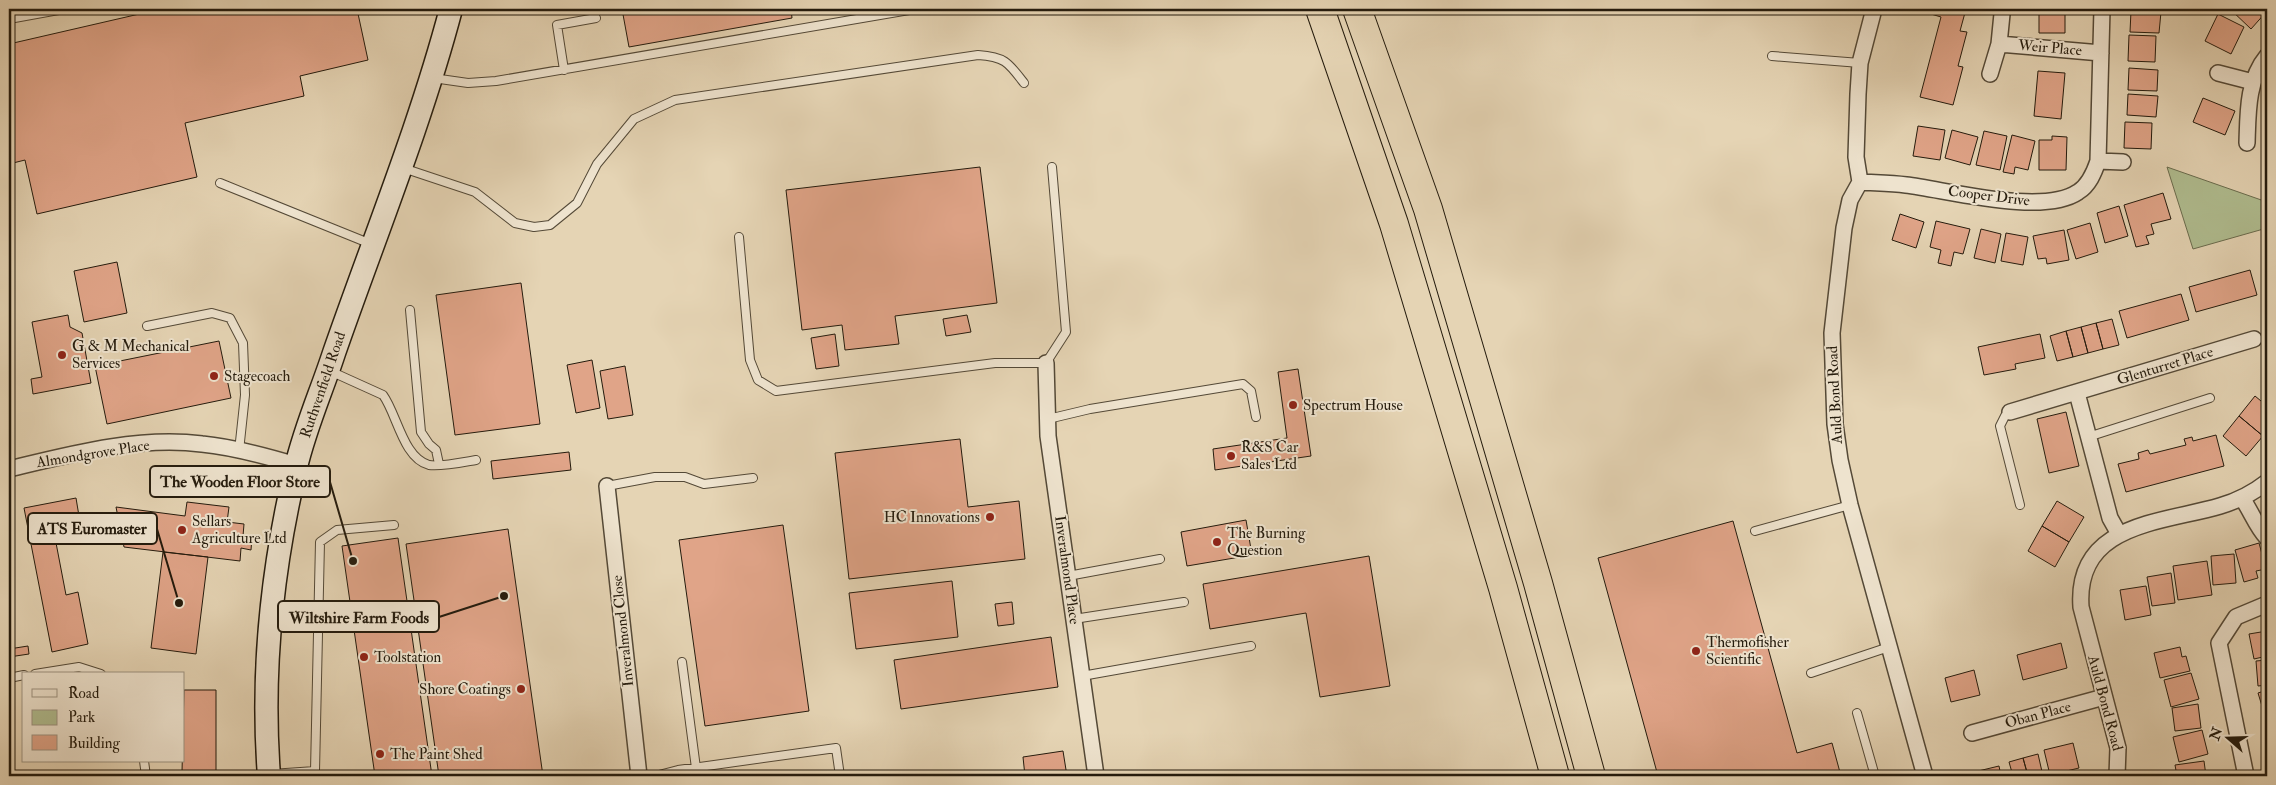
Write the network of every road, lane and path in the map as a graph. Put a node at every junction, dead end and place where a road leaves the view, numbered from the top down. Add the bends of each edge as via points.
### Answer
1 (64, 9) edge
2 (451, 9) edge
3 (914, 9) edge
4 (1320, 9) edge
5 (1357, 9) edge
6 (1874, 9) edge
7 (2102, 9) edge
8 (2002, 14) dead end
9 (596, 18) dead end
10 (9, 19) edge
11 (1999, 44) junction
12 (2101, 52) junction
13 (1772, 56) dead end
14 (2267, 56) edge
15 (1860, 63) junction
16 (564, 70) junction
17 (2218, 73) dead end
18 (1990, 74) dead end
19 (433, 78) junction
20 (2253, 82) junction
21 (1024, 83) dead end
22 (2247, 143) dead end
23 (2098, 161) junction
24 (2123, 162) dead end
25 (401, 167) junction
26 (1052, 167) dead end
27 (1860, 182) junction
28 (220, 183) dead end
29 (739, 236) dead end
30 (373, 245) junction
31 (410, 310) dead end
32 (147, 326) dead end
33 (2254, 339) dead end
34 (1046, 363) junction
35 (328, 370) junction
36 (2076, 392) junction
37 (2210, 398) dead end
38 (2010, 412) joint
39 (1256, 417) dead end
40 (1048, 419) junction
41 (2088, 437) junction
42 (239, 451) junction
43 (476, 460) dead end
44 (439, 464) junction
45 (296, 465) junction
46 (9, 469) edge
47 (753, 478) dead end
48 (2267, 482) edge
49 (607, 486) joint
50 (2242, 498) junction
51 (1850, 505) junction
52 (2020, 505) dead end
53 (394, 525) dead end
54 (1755, 531) dead end
55 (2119, 534) junction
56 (2267, 538) edge
57 (1160, 559) dead end
58 (1068, 576) junction
59 (1184, 602) dead end
60 (2267, 604) edge
61 (1074, 619) junction
62 (1251, 646) dead end
63 (1889, 647) junction
64 (682, 662) dead end
65 (48, 672) edge
66 (95, 672) edge
67 (1810, 673) dead end
68 (22, 676) edge
69 (1082, 676) junction
70 (9, 678) edge
71 (2104, 697) junction
72 (1857, 713) dead end
73 (1972, 733) dead end
74 (144, 762) edge
75 (696, 768) junction
76 (315, 774) edge
77 (269, 775) edge
78 (146, 776) edge
79 (639, 776) edge
80 (655, 776) edge
81 (840, 776) edge
82 (1096, 776) edge
83 (1555, 776) edge
84 (1591, 776) edge
85 (1875, 776) edge
86 (1925, 776) edge
87 (2118, 776) edge
88 (2246, 776) edge

1 - 10 lane
2 - 19 street, Ruthvenfield Road
3 - 16 lane
4 - 83 highway via 1394,224 1503,588
5 - 84 highway via 1428,210
6 - 15 street
7 - 12 street, Cooper Drive
8 - 11 street, Weir Place
9 - 16 lane via 558,25
11 - 12 street, Weir Place
11 - 18 street, Weir Place
12 - 23 street, Cooper Drive
13 - 15 lane
14 - 20 street
15 - 27 street via 1856,157
16 - 19 lane via 479,84
17 - 20 street
19 - 25 street, Ruthvenfield Road
20 - 22 street
21 - 25 lane via 1008,62 996,56 978,55 675,100 634,119 597,164 577,203 550,225 534,227 515,223 476,192
23 - 24 street
23 - 27 street, Cooper Drive via 2092,178 2079,192 2060,200 2041,202
25 - 30 street, Ruthvenfield Road
26 - 34 lane via 1066,332
27 - 51 street, Auld Bond Road via 1850,200 1844,228 1832,333 1835,424
28 - 30 lane
29 - 34 lane via 750,360 758,380 776,391 995,364
30 - 35 street, Ruthvenfield Road
31 - 44 lane via 421,432 436,450
32 - 42 lane via 212,313 230,318 243,343 245,394
33 - 36 street, Glenturret Place
34 - 40 street, Inveralmond Place
35 - 44 lane via 382,395 407,446 418,459 430,465
35 - 45 street, Ruthvenfield Road
36 - 38 street, Glenturret Place
36 - 41 street
37 - 41 lane
38 - 52 lane via 2000,426
39 - 40 lane via 1251,392 1243,384
40 - 58 street, Inveralmond Place
41 - 55 street via 2110,518
42 - 45 street, Almondgrove Place
42 - 46 street, Almondgrove Place via 203,444 139,444
43 - 44 lane
45 - 77 street, Ruthvenfield Road via 277,557 269,630
47 - 49 lane via 704,484 685,477 655,477
48 - 50 street, Auld Bond Road
49 - 79 street, Inveralmond Close
50 - 55 street, Auld Bond Road
50 - 56 street
51 - 54 lane
51 - 63 street, Auld Bond Road
53 - 76 lane via 337,530 320,542
55 - 71 street, Auld Bond Road via 2095,554 2080,586 2084,623
57 - 58 lane
58 - 61 street, Inveralmond Place
59 - 61 lane
60 - 88 street via 2236,617 2219,643
61 - 69 street, Inveralmond Place
62 - 69 lane
63 - 67 lane
63 - 86 street, Auld Bond Road
64 - 75 lane
65 - 66 lane via 79,667
68 - 70 lane
69 - 82 street, Inveralmond Place
71 - 73 street, Oban Place
71 - 87 street, Auld Bond Road via 2118,748
72 - 85 lane
74 - 78 lane
75 - 80 lane
75 - 81 lane via 836,748
76 - 77 lane

